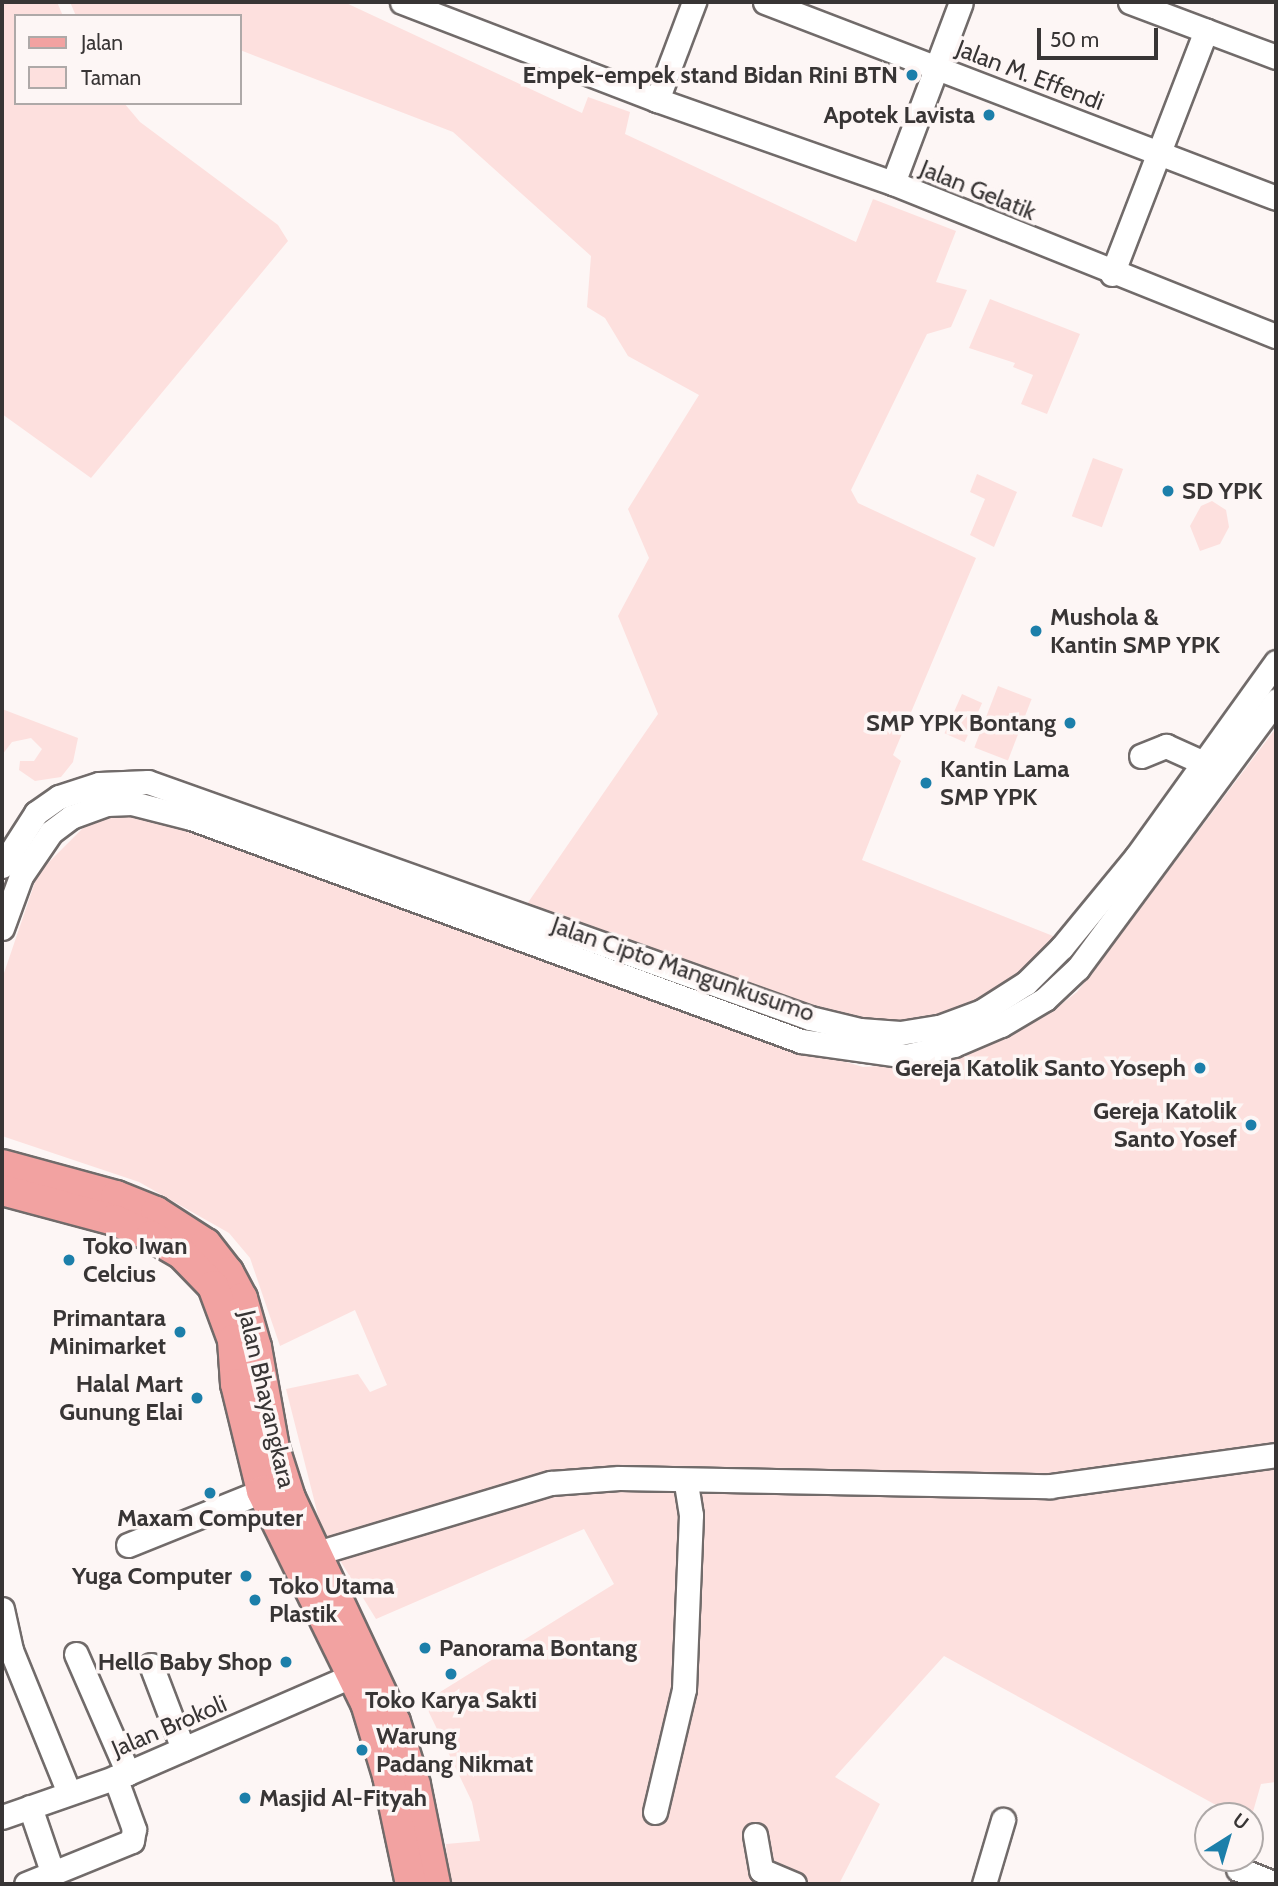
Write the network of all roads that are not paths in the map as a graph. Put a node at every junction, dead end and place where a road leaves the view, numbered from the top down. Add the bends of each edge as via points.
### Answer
1 (402, 2) edge
2 (694, 2) edge
3 (765, 2) edge
4 (961, 2) edge
5 (1130, 2) edge
6 (1206, 31) junction
7 (1276, 57) edge
8 (935, 67) junction
9 (657, 100) junction
10 (1158, 152) junction
11 (893, 183) junction
12 (1276, 198) edge
13 (1112, 274) junction
14 (1276, 335) edge
15 (1276, 662) edge
16 (1276, 700) edge
17 (1141, 757) dead end
18 (1204, 762) junction
19 (2, 866) edge
20 (2, 928) edge
21 (594, 939) junction
22 (585, 964) junction
23 (2, 1165) edge
24 (2, 1190) edge
25 (1276, 1455) edge
26 (686, 1482) junction
27 (262, 1491) junction
28 (128, 1545) dead end
29 (317, 1553) junction
30 (2, 1609) edge
31 (76, 1654) dead end
32 (151, 1665) dead end
33 (353, 1675) junction
34 (183, 1749) junction
35 (122, 1775) junction
36 (69, 1793) junction
37 (30, 1807) junction
38 (655, 1812) dead end
39 (2, 1817) edge
40 (1003, 1819) dead end
41 (755, 1835) dead end
42 (1246, 1872) edge
43 (53, 1874) junction
44 (26, 1884) edge
45 (411, 1884) edge
46 (435, 1884) edge
47 (794, 1884) edge
48 (984, 1884) edge
49 (1276, 1884) edge

1 - 9 street, Jalan Gelatik
2 - 9 street
3 - 8 street, Jalan M. Effendi
4 - 8 street
5 - 6 street
6 - 7 street
6 - 10 street
8 - 10 street, Jalan M. Effendi
8 - 11 street
9 - 11 street, Jalan Gelatik
10 - 12 street, Jalan M. Effendi
10 - 13 street
11 - 13 street, Jalan Gelatik
13 - 14 street, Jalan Gelatik
15 - 18 street, Jalan Cipto Mangunkusumo
16 - 22 street, Jalan Cipto Mangunkusumo via 1078,968 1045,999 954,1045 906,1056 802,1041
17 - 18 street via 1166,746
18 - 21 street, Jalan Cipto Mangunkusumo via 1136,857 1053,956 1003,999 939,1027 900,1033 810,1018
19 - 21 street, Jalan Cipto Mangunkusumo via 36,813 59,797 99,784 148,782
20 - 22 street, Jalan Cipto Mangunkusumo via 21,876 51,832 71,817 107,804 132,803 191,818
21 - 22 street
23 - 29 main road, Jalan Bhayangkara via 116,1196 181,1226 206,1244 242,1298 274,1448 290,1498
24 - 27 main road, Jalan Bhayangkara via 114,1220 161,1242 204,1272 226,1311 236,1384
25 - 26 street via 1050,1486
26 - 29 street via 619,1478 551,1483
26 - 38 street via 691,1515 684,1689
27 - 28 street
27 - 33 main road, Jalan Bhayangkara
29 - 46 main road, Jalan Bhayangkara via 395,1722 415,1785
30 - 36 street via 11,1650
31 - 35 street
32 - 34 street
33 - 34 street, Jalan Brokoli
33 - 45 main road, Jalan Bhayangkara via 388,1776
34 - 35 street, Jalan Brokoli
35 - 36 street, Jalan Brokoli
35 - 43 street via 134,1829 132,1841
36 - 37 street, Jalan Brokoli
37 - 39 street, Jalan Brokoli
37 - 43 street
40 - 48 street
41 - 47 street via 761,1870
42 - 49 street
43 - 44 street

